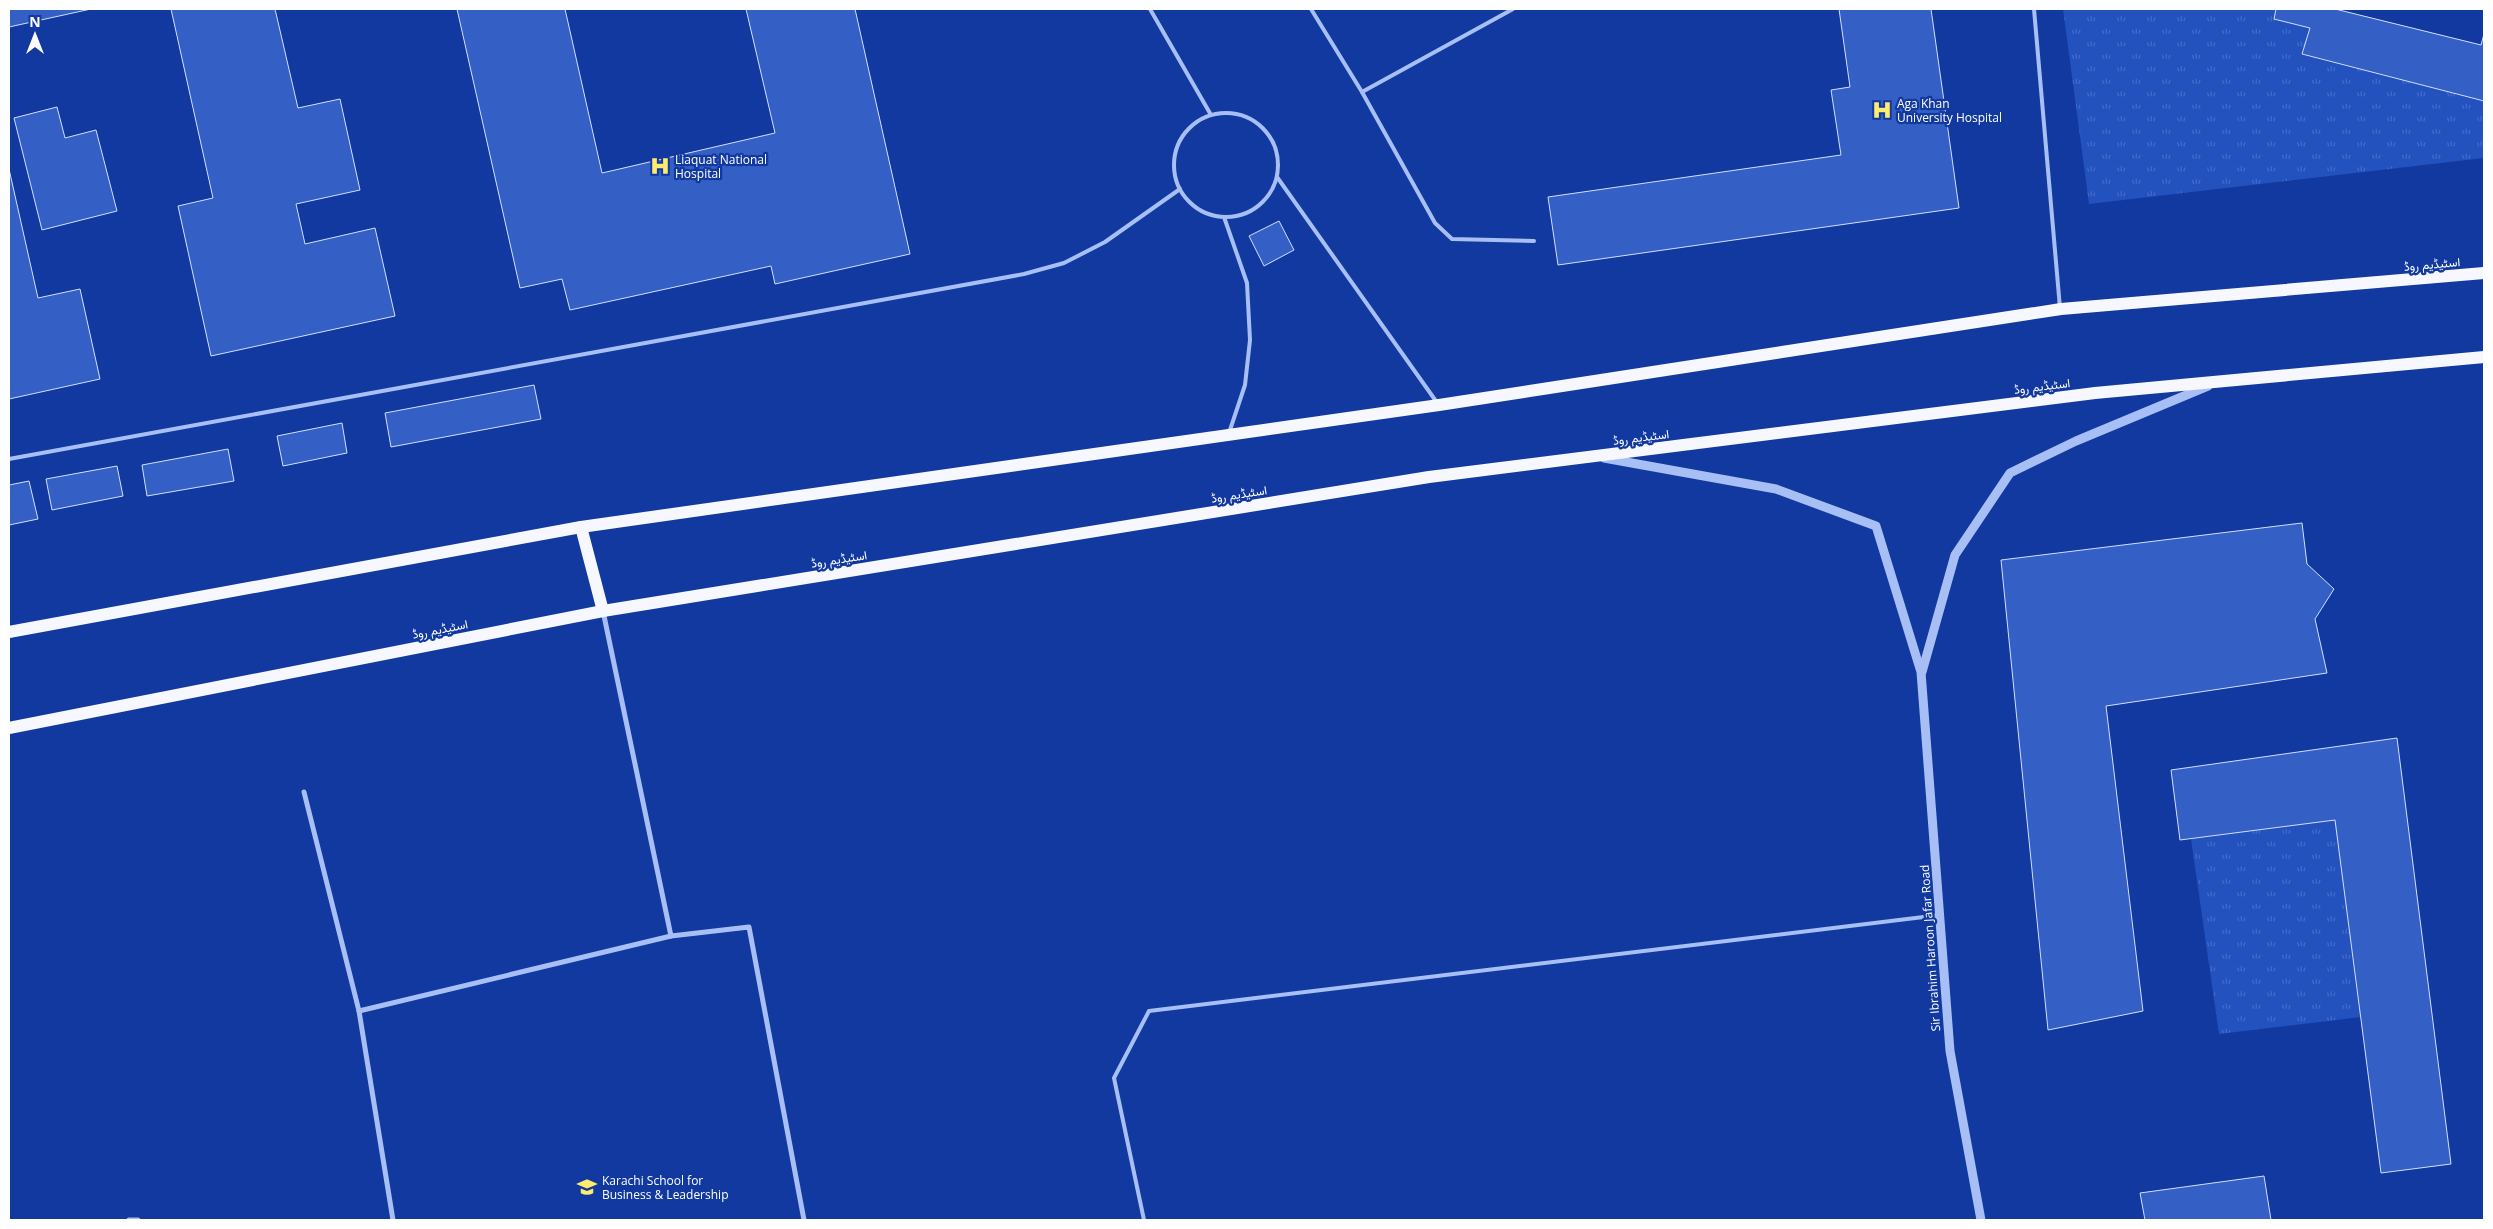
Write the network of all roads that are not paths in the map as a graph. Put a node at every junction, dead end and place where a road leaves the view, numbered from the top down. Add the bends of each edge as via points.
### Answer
1 (1150, 9) edge
2 (1311, 9) edge
3 (1513, 9) edge
4 (2034, 9) edge
5 (1362, 92) junction
6 (1210, 115) junction
7 (1277, 177) junction
8 (1180, 189) junction
9 (1224, 217) junction
10 (1534, 241) dead end
11 (2484, 273) edge
12 (2061, 310) junction
13 (2484, 357) edge
14 (2219, 381) junction
15 (1439, 405) junction
16 (1228, 435) junction
17 (1594, 456) junction
18 (9, 459) edge
19 (581, 527) junction
20 (603, 611) junction
21 (9, 632) edge
22 (1922, 672) junction
23 (9, 728) edge
24 (304, 792) dead end
25 (1940, 915) junction
26 (671, 936) junction
27 (358, 1011) junction
28 (129, 1220) edge
29 (138, 1220) edge
30 (393, 1220) edge
31 (804, 1220) edge
32 (1144, 1220) edge
33 (1981, 1220) edge

1 - 6 lane
2 - 5 lane
3 - 5 lane
4 - 12 lane
5 - 10 lane via 1435,223 1452,238
6 - 7 lane via 1229,113 1262,127 1273,141 1278,158
6 - 8 lane via 1194,124 1182,137 1175,154 1175,172
7 - 9 lane via 1270,193 1258,206 1241,215
7 - 15 lane
8 - 9 lane via 1190,203 1206,213
8 - 18 lane via 1105,242 1064,263 1024,274
9 - 16 lane via 1247,283 1250,340 1245,385
11 - 12 main road, اسٹیڈیم روڈ
12 - 15 main road, اسٹیڈیم روڈ
13 - 14 main road, اسٹیڈیم روڈ
14 - 17 main road, اسٹیڈیم روڈ via 2095,393
14 - 22 street via 2076,440 2010,474 1955,555
15 - 16 main road, اسٹیڈیم روڈ
16 - 19 main road, اسٹیڈیم روڈ
17 - 20 main road, اسٹیڈیم روڈ via 1420,479
17 - 22 street via 1776,489 1876,526
19 - 20 main road
19 - 21 main road, اسٹیڈیم روڈ
20 - 23 main road, اسٹیڈیم روڈ
20 - 26 street
22 - 25 street, Sir Ibrahim Haroon Jafar Road
24 - 27 street
25 - 32 lane via 1149,1011 1114,1078
25 - 33 street, Sir Ibrahim Haroon Jafar Road via 1950,1051
26 - 27 street
26 - 31 street via 749,927
27 - 30 street
28 - 29 street

